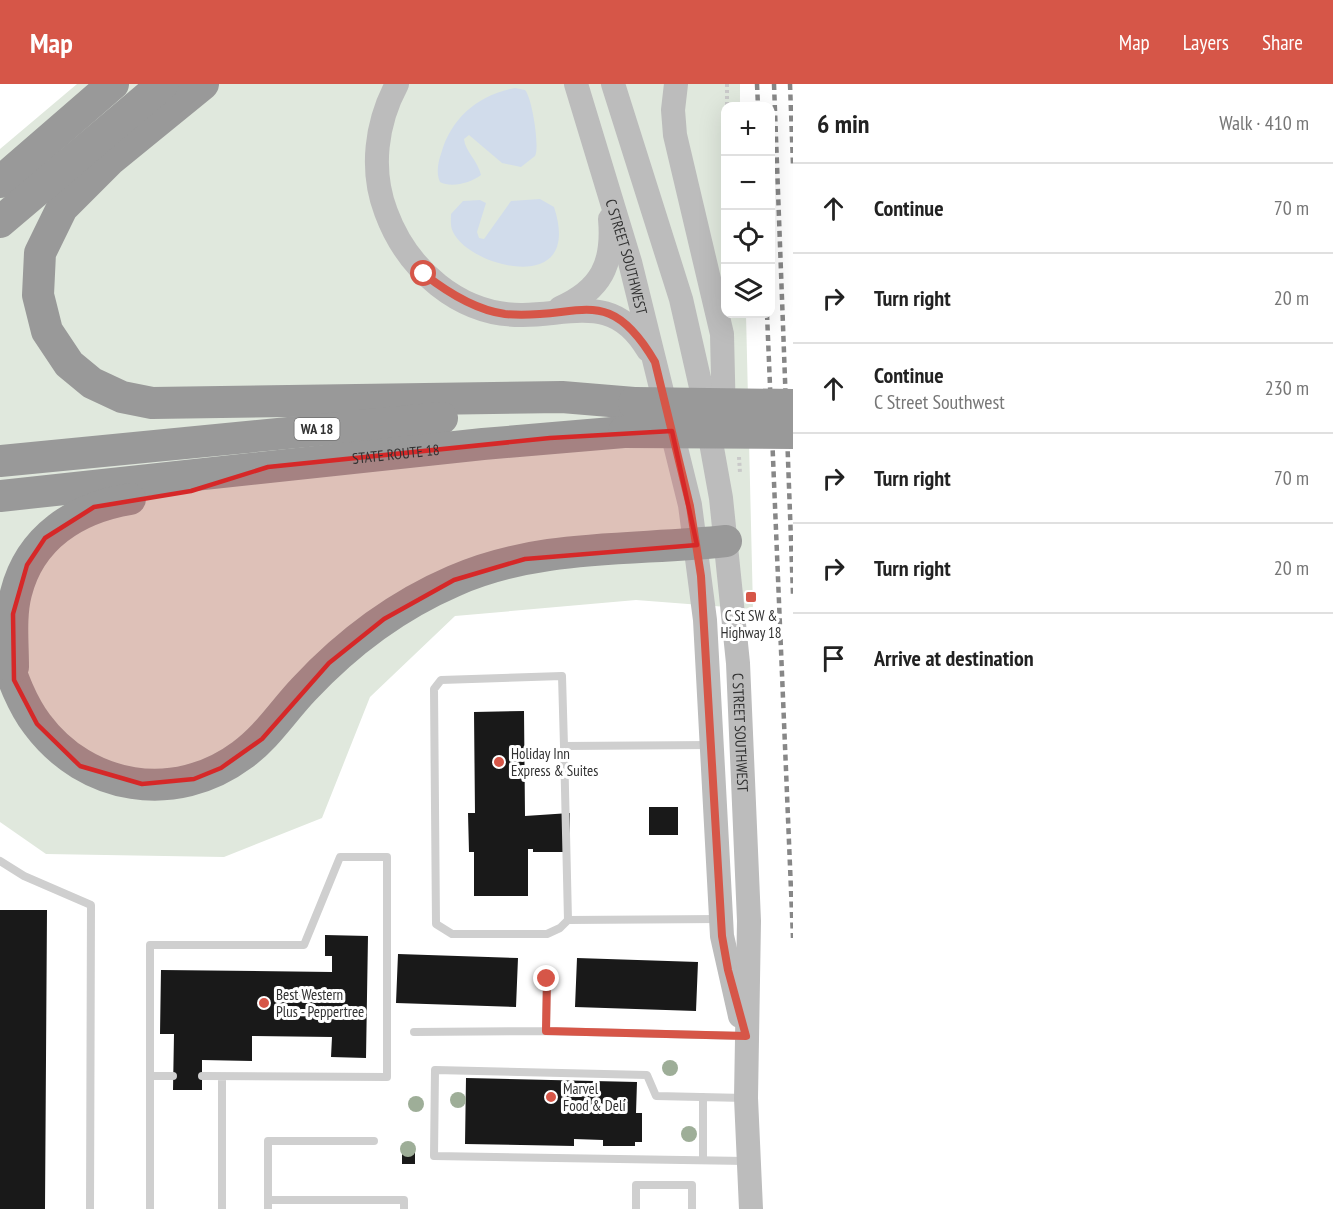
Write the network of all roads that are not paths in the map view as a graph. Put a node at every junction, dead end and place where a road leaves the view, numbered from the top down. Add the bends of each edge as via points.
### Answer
1 (113, 84) edge
2 (163, 84) edge
3 (203, 84) edge
4 (396, 84) edge
5 (576, 84) edge
6 (613, 84) edge
7 (676, 84) edge
8 (606, 177) junction
9 (0, 182) edge
10 (0, 222) edge
11 (552, 312) junction
12 (655, 362) junction
13 (634, 403) junction
14 (793, 405) edge
15 (793, 433) edge
16 (0, 461) edge
17 (268, 467) junction
18 (0, 496) edge
19 (721, 498) junction
20 (712, 543) junction
21 (0, 642) edge
22 (14, 680) junction
23 (711, 745) junction
24 (564, 746) junction
25 (0, 861) edge
26 (720, 919) junction
27 (568, 920) junction
28 (547, 979) dead end
29 (546, 1031) junction
30 (414, 1032) dead end
31 (746, 1036) junction
32 (150, 1076) junction
33 (173, 1076) dead end
34 (202, 1076) dead end
35 (222, 1077) junction
36 (703, 1097) junction
37 (746, 1098) junction
38 (374, 1142) dead end
39 (703, 1160) junction
40 (749, 1161) junction
41 (268, 1205) edge
42 (90, 1209) edge
43 (150, 1209) edge
44 (222, 1209) edge
45 (404, 1209) edge
46 (636, 1209) edge
47 (692, 1209) edge
48 (751, 1209) edge

1 - 9 highway
2 - 10 highway
3 - 13 highway via 111,159 62,208 40,253 38,295 47,332 69,364 92,383 122,397 152,403 562,397
4 - 11 main road via 380,126 377,166 383,204 400,245 424,274 460,299 502,313
5 - 8 main road, C STREET SOUTHWEST
6 - 19 main road, C STREET SOUTHWEST via 681,299
7 - 19 main road via 675,135 722,334
8 - 11 main road via 611,232 606,267 584,296
8 - 12 main road, C STREET SOUTHWEST
11 - 12 main road via 586,309 615,316 641,337
12 - 20 main road, C STREET SOUTHWEST
13 - 14 highway, STATE ROUTE 18 / WA 18, bridge
13 - 16 highway, STATE ROUTE 18 / WA 18 via 368,424
15 - 17 highway, STATE ROUTE 18 / WA 18, bridge via 624,432
17 - 18 highway, STATE ROUTE 18 / WA 18
17 - 22 highway via 191,490 94,507 62,524 35,552 16,594
19 - 20 main road, C STREET SOUTHWEST
20 - 22 highway via 546,556 454,580 376,625 329,663 262,739 221,768 194,779 142,784 117,780 80,766 37,724
20 - 23 main road, C STREET SOUTHWEST via 705,620
20 - 31 main road, C STREET SOUTHWEST via 738,663 749,921
21 - 22 highway
23 - 24 lane
23 - 26 main road, C STREET SOUTHWEST
24 - 27 lane
24 - 27 lane via 562,676 448,678 434,689 436,924 452,934 547,934
25 - 42 lane via 24,876 91,905
26 - 27 lane
26 - 31 main road, C STREET SOUTHWEST via 728,970
28 - 29 lane
29 - 30 lane
29 - 31 lane
31 - 37 main road, C STREET SOUTHWEST
32 - 33 lane
32 - 35 lane via 150,945 304,945 340,857 387,857 387,1077
32 - 43 lane
34 - 35 lane
35 - 44 lane
36 - 37 lane
36 - 39 lane
36 - 39 lane via 656,1096 647,1075 435,1071 434,1156
37 - 40 main road, C STREET SOUTHWEST
38 - 41 lane via 268,1142
39 - 40 lane
40 - 48 main road, C STREET SOUTHWEST
41 - 45 lane via 404,1200
46 - 47 lane via 636,1185 692,1185

